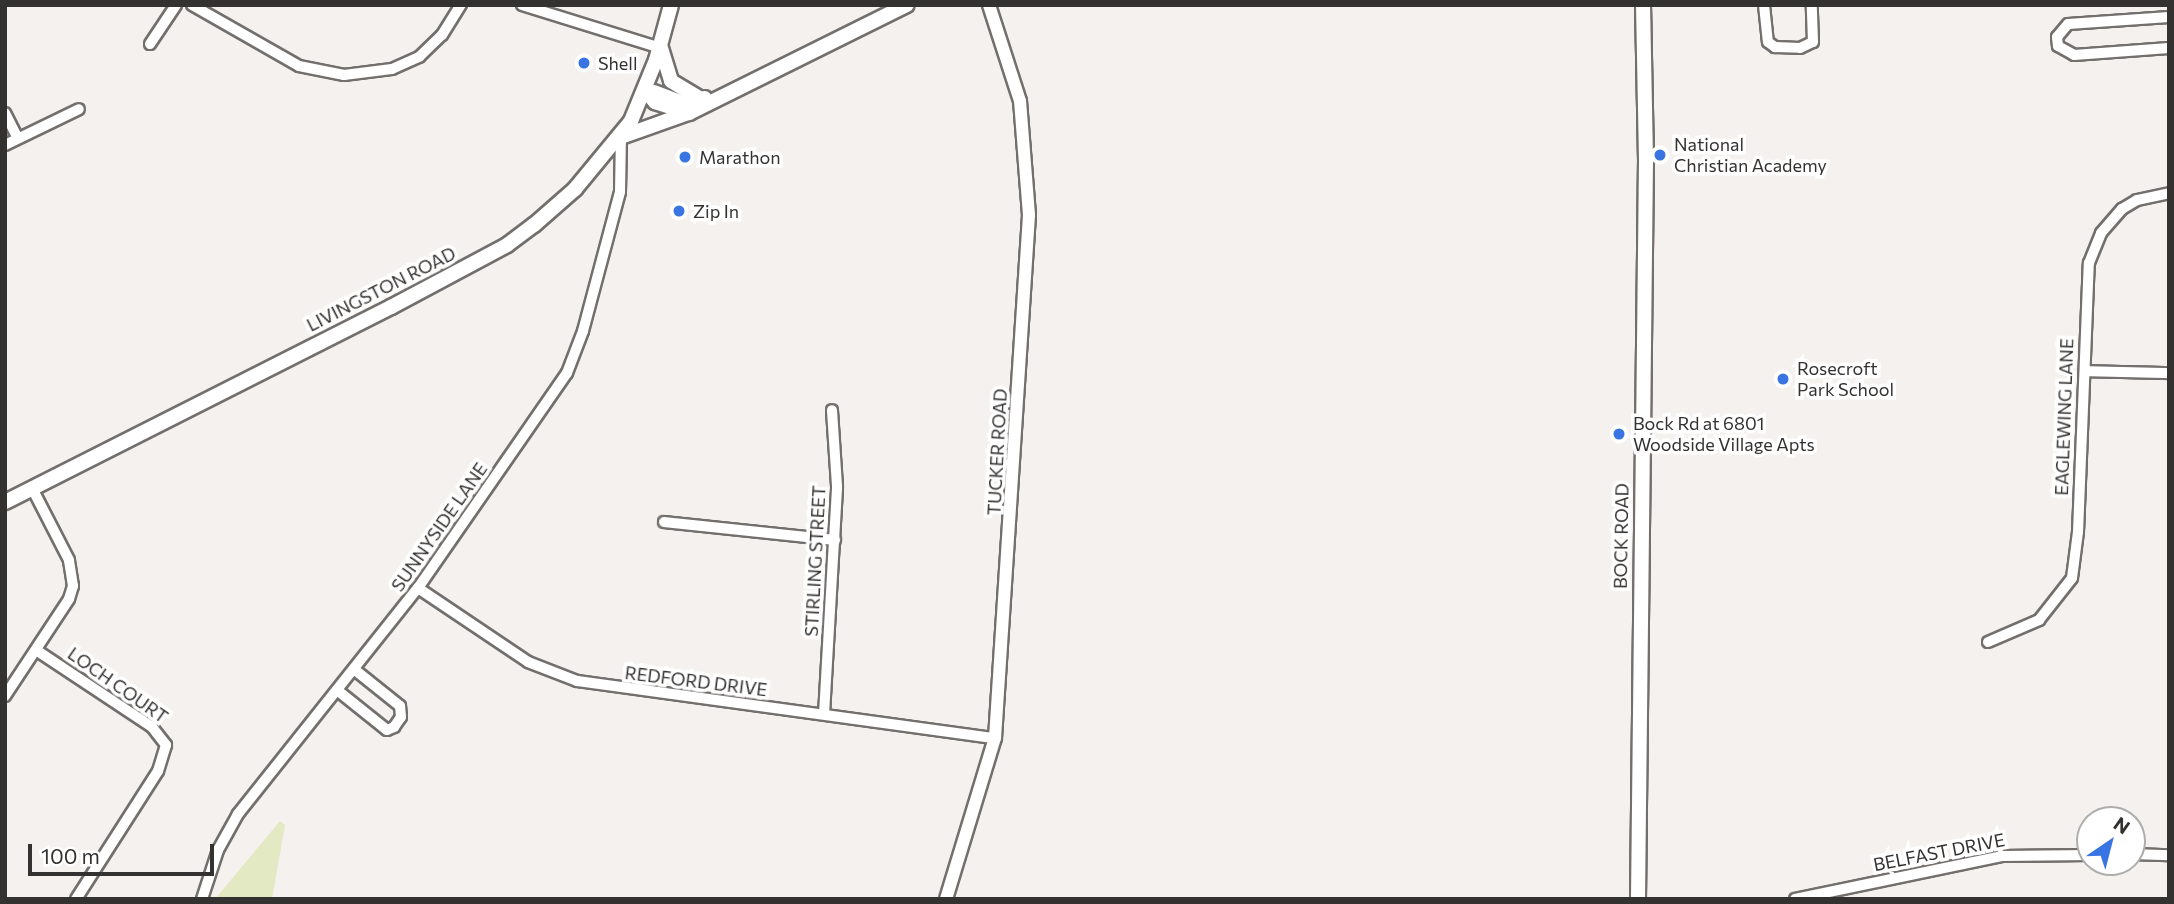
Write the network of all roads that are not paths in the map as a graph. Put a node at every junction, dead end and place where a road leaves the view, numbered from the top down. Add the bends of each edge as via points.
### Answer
1 (176, 5) edge
2 (192, 5) edge
3 (461, 5) edge
4 (522, 5) edge
5 (671, 5) edge
6 (907, 5) edge
7 (989, 5) edge
8 (1643, 5) edge
9 (1764, 5) edge
10 (1812, 5) edge
11 (2169, 17) edge
12 (150, 44) dead end
13 (661, 48) junction
14 (2169, 48) edge
15 (645, 90) junction
16 (699, 104) junction
17 (79, 109) dead end
18 (5, 113) edge
19 (18, 138) junction
20 (621, 138) junction
21 (5, 145) edge
22 (2169, 193) edge
23 (2085, 371) junction
24 (2169, 373) edge
25 (832, 410) dead end
26 (32, 488) junction
27 (5, 502) edge
28 (664, 522) dead end
29 (835, 540) junction
30 (418, 588) junction
31 (1988, 642) dead end
32 (36, 649) junction
33 (355, 670) junction
34 (337, 690) junction
35 (5, 696) edge
36 (824, 714) junction
37 (995, 738) junction
38 (2146, 854) edge
39 (2076, 855) edge
40 (2169, 855) edge
41 (76, 899) edge
42 (202, 899) edge
43 (946, 899) edge
44 (1638, 899) edge
45 (1795, 899) edge

1 - 12 street
2 - 3 street via 299,66 344,75 392,69 419,57 442,35
4 - 13 street
5 - 13 main road, LIVINGSTON ROAD
6 - 16 main road
7 - 37 street, TUCKER ROAD via 1020,101 1029,204
8 - 44 main road, BOCK ROAD via 1646,172
9 - 10 street via 1768,42 1775,47 1800,48 1813,42
11 - 14 street via 2068,24 2057,37 2058,46 2074,55
13 - 15 main road, LIVINGSTON ROAD
13 - 16 main road via 671,81
15 - 16 main road via 655,102
15 - 20 main road, LIVINGSTON ROAD
16 - 20 main road
17 - 19 street
18 - 19 street
19 - 21 street
20 - 26 main road, LIVINGSTON ROAD via 575,189 507,245
20 - 30 street, SUNNYSIDE LANE via 620,192 583,331 567,373
22 - 23 street, EAGLEWING LANE via 2137,200 2122,209 2096,242 2087,285
23 - 24 street
23 - 31 street, EAGLEWING LANE via 2072,579 2039,620
25 - 29 street, STIRLING STREET
26 - 27 main road, LIVINGSTON ROAD
26 - 32 street via 74,575 69,599
28 - 29 street
29 - 36 street, STIRLING STREET
30 - 33 street, SUNNYSIDE LANE
30 - 36 street, REDFORD DRIVE via 528,662 567,678 615,689
32 - 35 street
32 - 41 street, LOCH COURT via 152,727 166,745 158,771
33 - 34 street, SUNNYSIDE LANE
33 - 34 street via 400,706 401,717 394,727 387,730
34 - 42 street, SUNNYSIDE LANE via 229,828
36 - 37 street, REDFORD DRIVE
37 - 43 street, TUCKER ROAD
38 - 40 street
39 - 45 street, BELFAST DRIVE via 2002,856

